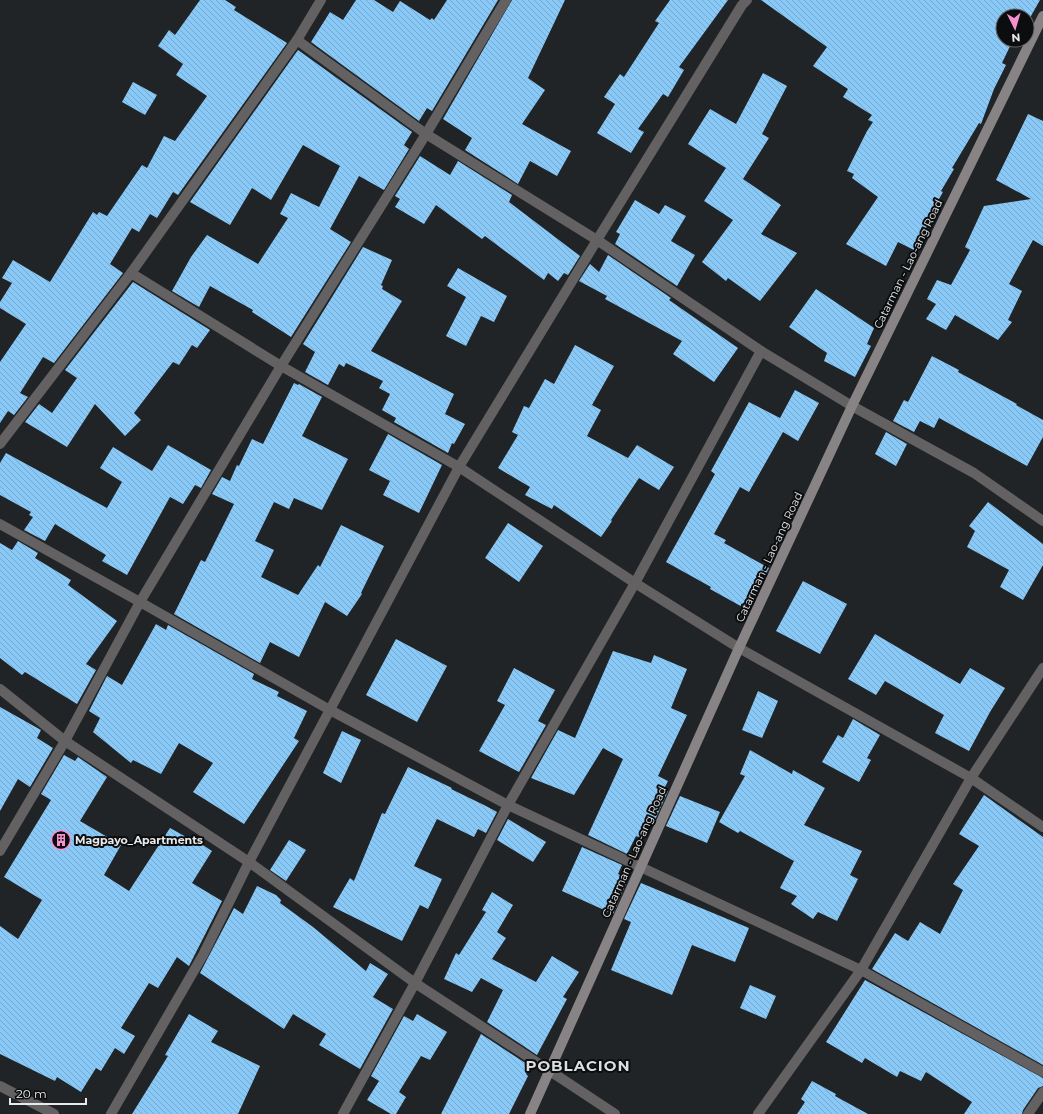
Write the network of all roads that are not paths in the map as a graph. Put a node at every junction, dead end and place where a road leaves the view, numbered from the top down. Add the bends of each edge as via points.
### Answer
1 (321, 0) edge
2 (506, 0) edge
3 (747, 0) edge
4 (1043, 16) edge
5 (296, 40) junction
6 (426, 134) junction
7 (597, 240) junction
8 (131, 273) junction
9 (761, 351) junction
10 (281, 366) junction
11 (852, 406) junction
12 (0, 444) edge
13 (459, 467) junction
14 (1043, 521) edge
15 (0, 524) edge
16 (635, 583) junction
17 (140, 602) junction
18 (740, 648) junction
19 (1043, 668) edge
20 (0, 689) edge
21 (330, 710) junction
22 (65, 741) junction
23 (971, 778) junction
24 (508, 805) junction
25 (1043, 827) edge
26 (0, 851) edge
27 (249, 862) junction
28 (641, 866) junction
29 (861, 970) junction
30 (415, 983) junction
31 (550, 1071) junction
32 (1043, 1072) edge
33 (0, 1086) edge
34 (1043, 1092) edge
35 (54, 1114) edge
36 (111, 1114) edge
37 (343, 1114) edge
38 (530, 1114) edge
39 (615, 1114) edge
40 (758, 1114) edge
41 (1028, 1114) edge

1 - 5 street
2 - 6 street
3 - 7 street
4 - 11 main road, Catarman - Lao-ang Road
5 - 6 street
5 - 8 street
6 - 7 street
6 - 10 street
7 - 9 street
7 - 13 street
8 - 10 street
8 - 12 street
9 - 11 street
9 - 16 street
10 - 13 street
10 - 17 street
11 - 14 street via 974,473
11 - 18 main road, Catarman - Lao-ang Road
13 - 16 street
13 - 21 street
15 - 17 street
16 - 18 street
16 - 24 street
17 - 21 street
17 - 22 street
18 - 23 street
18 - 28 main road, Catarman - Lao-ang Road
19 - 23 street
20 - 22 street
21 - 24 street
21 - 27 street
22 - 26 street
22 - 27 street
23 - 25 street
23 - 29 street
24 - 28 street
24 - 30 street
27 - 30 street
27 - 36 street via 203,955
28 - 29 street
28 - 31 main road, Catarman - Lao-ang Road
29 - 32 street
29 - 40 street
30 - 31 street
30 - 37 street
31 - 38 main road, Catarman - Lao-ang Road
31 - 39 street
33 - 35 street
34 - 41 street

